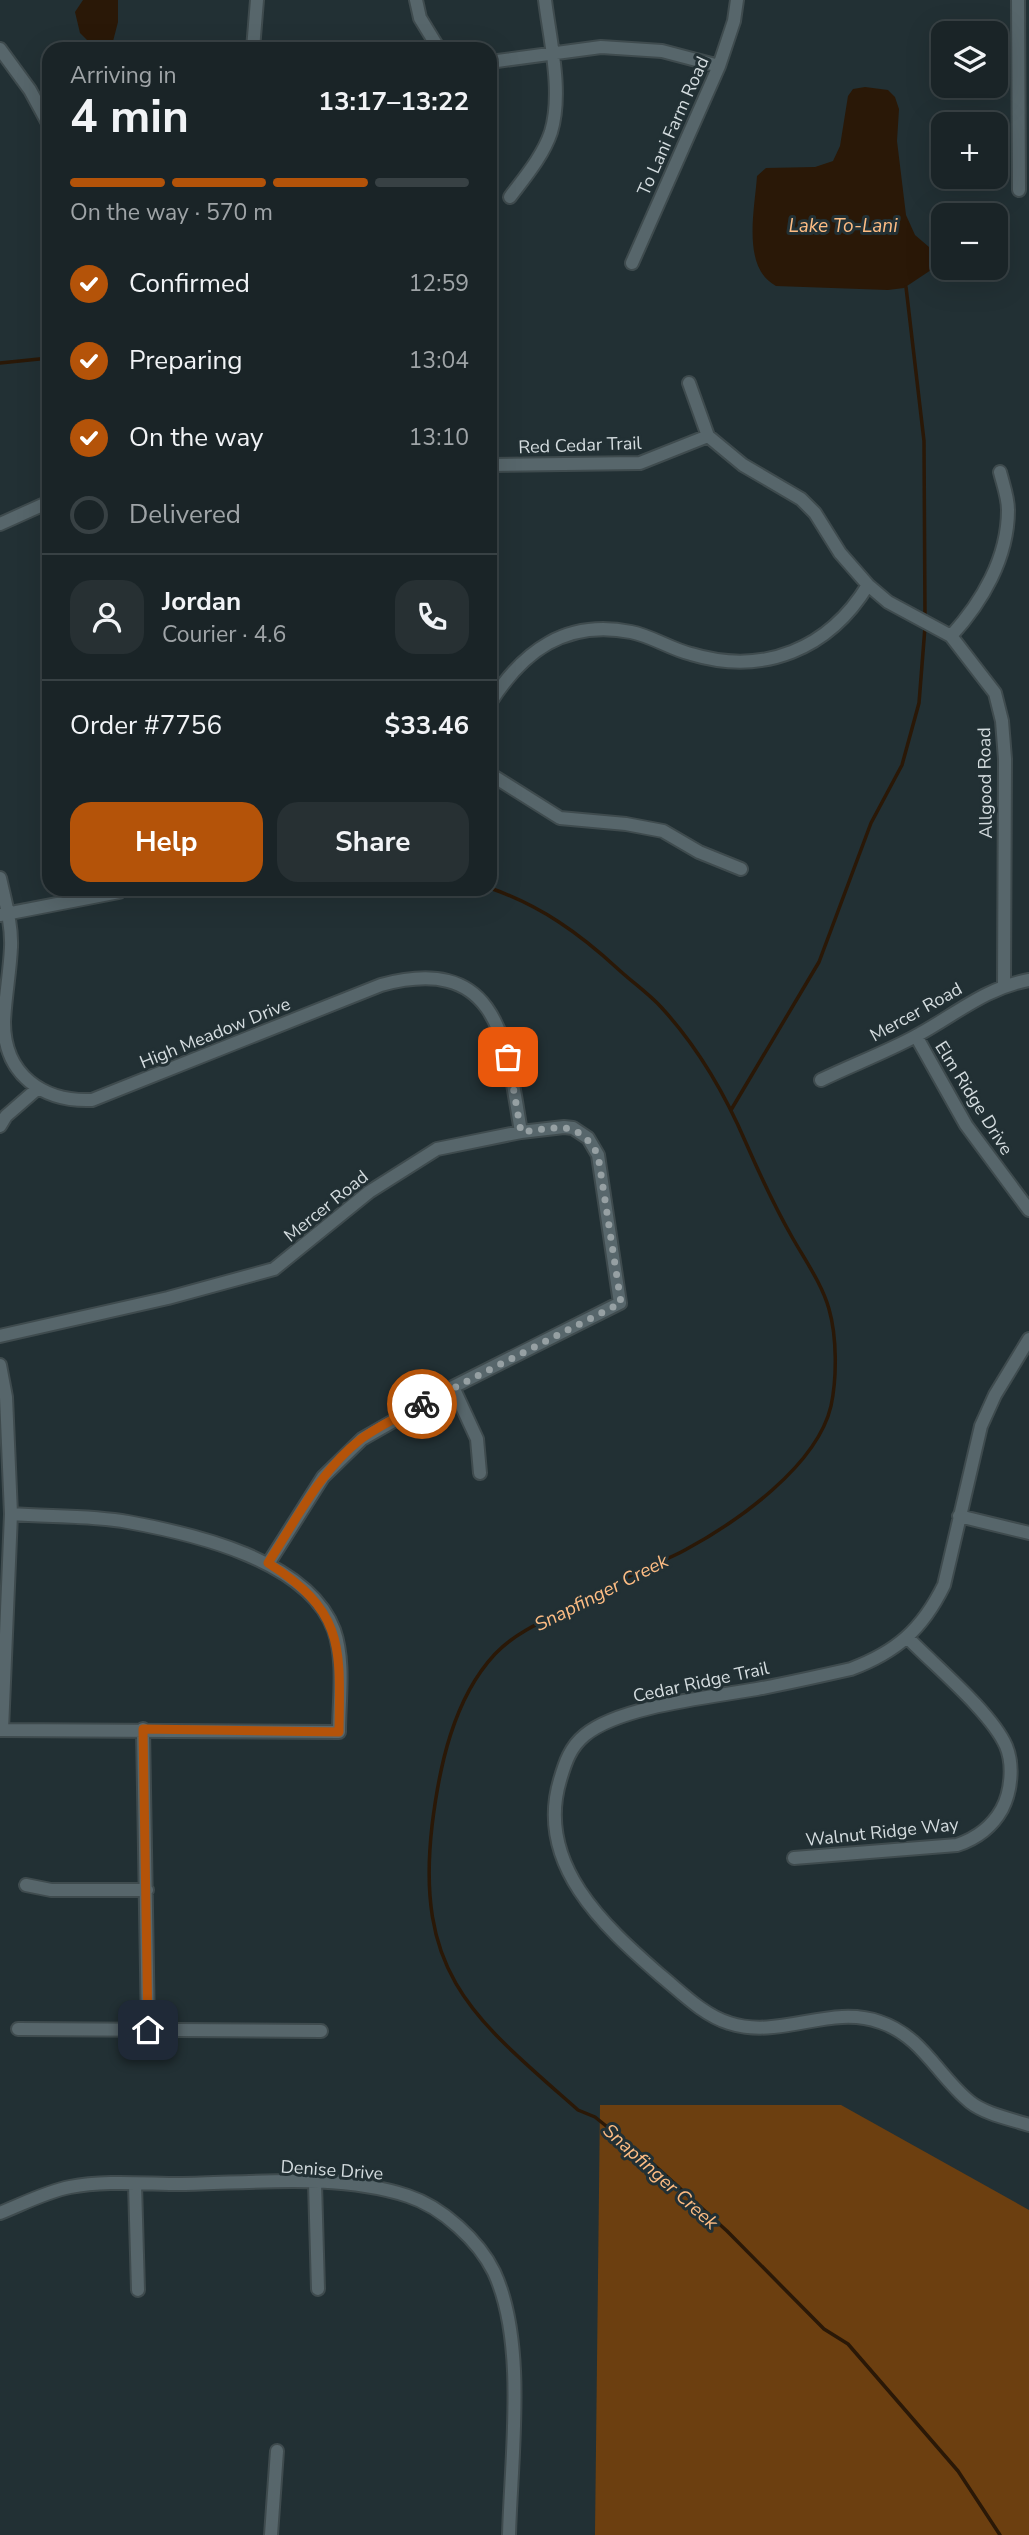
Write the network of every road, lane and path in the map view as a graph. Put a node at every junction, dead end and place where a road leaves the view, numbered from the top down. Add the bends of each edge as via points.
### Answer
1 (257, 0) edge
2 (416, 0) edge
3 (545, 0) edge
4 (737, 0) edge
5 (1018, 0) edge
6 (254, 42) edge
7 (435, 42) edge
8 (0, 49) edge
9 (551, 54) junction
10 (497, 61) edge
11 (719, 65) junction
12 (42, 112) edge
13 (1019, 190) dead end
14 (510, 197) dead end
15 (632, 263) dead end
16 (689, 383) dead end
17 (708, 436) junction
18 (497, 466) edge
19 (1000, 472) dead end
20 (42, 505) edge
21 (0, 524) edge
22 (868, 585) junction
23 (950, 636) junction
24 (497, 691) edge
25 (497, 779) edge
26 (741, 869) dead end
27 (0, 878) edge
28 (98, 896) edge
29 (4, 914) edge
30 (1029, 980) edge
31 (1004, 985) junction
32 (916, 1036) junction
33 (821, 1080) dead end
34 (37, 1089) junction
35 (0, 1126) edge
36 (521, 1132) junction
37 (1029, 1210) edge
38 (0, 1336) edge
39 (1029, 1339) edge
40 (0, 1365) edge
41 (453, 1388) junction
42 (480, 1473) dead end
43 (11, 1514) junction
44 (959, 1516) junction
45 (1029, 1533) edge
46 (268, 1563) junction
47 (908, 1638) junction
48 (143, 1729) junction
49 (1, 1730) edge
50 (793, 1858) dead end
51 (26, 1885) dead end
52 (147, 1890) junction
53 (19, 2029) dead end
54 (148, 2030) junction
55 (321, 2031) dead end
56 (1029, 2125) edge
57 (315, 2183) junction
58 (135, 2184) junction
59 (0, 2213) edge
60 (138, 2290) dead end
61 (317, 2290) dead end
62 (277, 2451) dead end
63 (271, 2535) edge
64 (509, 2535) edge

1 - 6 street
2 - 7 street via 420,18
3 - 9 street
4 - 11 street, To Lani Farm Road
5 - 13 street
8 - 12 street
9 - 10 street
9 - 11 street via 601,47 641,49
9 - 14 street via 555,87 551,130 540,156
11 - 15 street, To Lani Farm Road
16 - 17 street
17 - 18 street, Red Cedar Trail via 640,463
17 - 22 street, Allgood Road via 743,465 802,499
19 - 23 street via 1009,507 999,561 970,615
20 - 21 street
22 - 23 street, Allgood Road via 888,602
22 - 24 street via 835,629 773,659 728,663 609,629 561,637 529,654
23 - 31 street, Allgood Road via 995,692 1002,721
25 - 26 street via 560,818 663,831
27 - 29 street
28 - 29 street
29 - 34 street via 11,945 4,1024 7,1047 19,1072
30 - 31 street, Mercer Road
31 - 32 street, Mercer Road
32 - 33 street, Mercer Road
32 - 37 street, Elm Ridge Drive via 966,1125
34 - 35 street
34 - 36 street, High Meadow Drive via 56,1097 92,1100 381,985 412,977 435,978 476,995 491,1011 504,1041
36 - 38 street, Mercer Road via 437,1149 369,1192 274,1269
36 - 41 street, Mercer Road via 573,1128 588,1138 598,1155 621,1303
39 - 44 street, Cedar Ridge Trail via 981,1426
40 - 43 street via 6,1397
41 - 42 street via 477,1439
41 - 46 street via 387,1422 344,1455 323,1477
43 - 46 street via 126,1522 203,1539
43 - 49 street
44 - 45 street
44 - 47 street, Cedar Ridge Trail via 944,1585
46 - 48 street via 304,1590 334,1631 340,1658 339,1732
47 - 50 street, Walnut Ridge Way via 991,1723 1006,1746 1010,1786 1006,1800 994,1821 957,1845
47 - 56 street, Cedar Ridge Trail via 881,1658 851,1669 646,1709 586,1733 572,1748 557,1790 559,1845 587,1905 694,2004 727,2023 748,2028 771,2029 856,2016 882,2022 925,2051 973,2104
48 - 49 street
48 - 52 street
51 - 52 street via 51,1890
52 - 54 street
53 - 54 street
54 - 55 street
57 - 58 street, Denise Drive
57 - 61 street
57 - 64 street, Denise Drive via 368,2186 436,2209 477,2247 493,2270 510,2321 513,2370
58 - 59 street, Denise Drive via 72,2187
58 - 60 street
62 - 63 street

